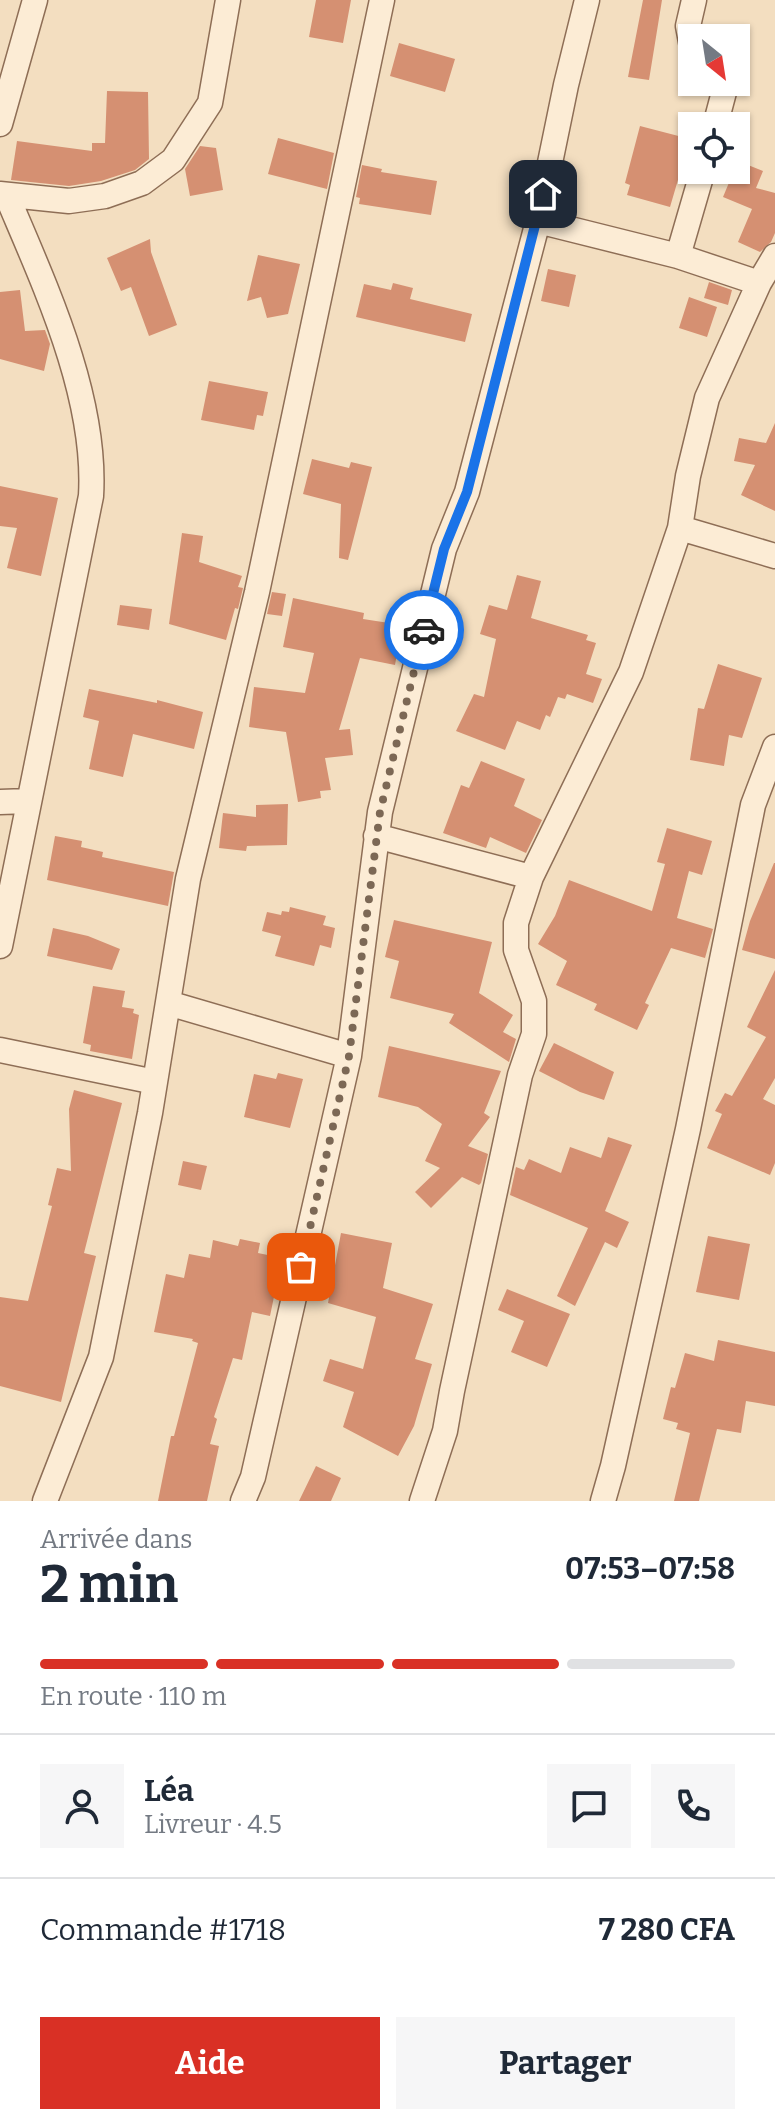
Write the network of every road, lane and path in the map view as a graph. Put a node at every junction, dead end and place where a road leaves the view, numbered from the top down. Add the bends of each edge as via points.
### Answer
1 (35, 0) edge
2 (228, 0) edge
3 (382, 0) edge
4 (587, 0) edge
5 (694, 0) edge
6 (688, 24) edge
7 (0, 124) edge
8 (699, 184) edge
9 (4, 195) edge
10 (538, 221) junction
11 (678, 256) junction
12 (775, 256) edge
13 (759, 283) junction
14 (680, 528) junction
15 (775, 556) edge
16 (775, 747) edge
17 (28, 801) junction
18 (0, 802) edge
19 (376, 836) junction
20 (531, 877) junction
21 (0, 946) edge
22 (168, 1003) junction
23 (0, 1050) edge
24 (349, 1056) junction
25 (155, 1082) junction
26 (45, 1501) edge
27 (243, 1501) edge
28 (422, 1501) edge
29 (603, 1501) edge

1 - 7 street
2 - 9 street via 210,103 173,160 142,183 105,196 69,201
3 - 22 street via 260,576 188,879
4 - 10 street
5 - 6 street
8 - 11 street
9 - 17 street via 52,302 74,370 93,461 91,496
10 - 11 street
10 - 19 street via 467,492 444,549
11 - 13 street
12 - 13 street
13 - 14 street via 707,398
14 - 15 street
14 - 20 street via 631,672
16 - 29 street via 753,805 688,1129
17 - 18 street
17 - 21 street
19 - 20 street
19 - 24 street
20 - 28 street via 516,923 516,950 534,1001 534,1034 520,1075 445,1431
22 - 24 street
22 - 25 street
23 - 25 street
24 - 27 street via 253,1477
25 - 26 street via 101,1357

